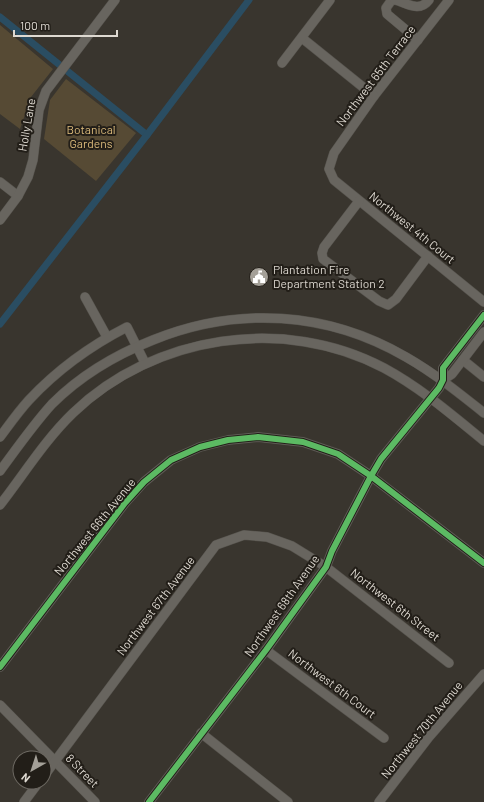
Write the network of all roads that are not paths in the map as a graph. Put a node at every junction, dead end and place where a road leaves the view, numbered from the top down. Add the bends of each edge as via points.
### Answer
1 (115, 0) edge
2 (330, 0) edge
3 (395, 0) edge
4 (429, 0) edge
5 (449, 0) edge
6 (302, 38) junction
7 (418, 40) junction
8 (282, 63) dead end
9 (374, 96) junction
10 (328, 169) joint
11 (0, 182) edge
12 (18, 196) junction
13 (359, 201) junction
14 (0, 220) edge
15 (428, 256) junction
16 (85, 297) dead end
17 (484, 302) edge
18 (484, 316) edge
19 (484, 332) edge
20 (107, 337) junction
21 (137, 346) junction
22 (463, 360) junction
23 (145, 363) junction
24 (484, 377) edge
25 (442, 380) junction
26 (430, 399) junction
27 (484, 413) edge
28 (0, 437) edge
29 (484, 441) edge
30 (0, 471) edge
31 (371, 476) junction
32 (0, 505) edge
33 (484, 562) edge
34 (326, 567) junction
35 (266, 650) junction
36 (449, 663) dead end
37 (0, 667) edge
38 (484, 674) edge
39 (0, 705) edge
40 (201, 733) junction
41 (384, 738) dead end
42 (55, 761) junction
43 (52, 765) edge
44 (33, 790) edge
45 (24, 802) edge
46 (96, 802) edge
47 (148, 802) edge
48 (288, 802) edge
49 (379, 802) edge

1 - 12 street, Holly Lane via 46,92 39,110 33,160
2 - 6 street
3 - 4 street via 416,7 424,5
3 - 7 street via 386,8 387,14
5 - 7 street, Northwest 65th Terrace
6 - 8 street
6 - 9 street
7 - 9 street, Northwest 65th Terrace
9 - 10 street, Northwest 65th Terrace via 334,153
10 - 13 street, Northwest 4th Court via 334,180
11 - 12 street
12 - 14 street, Holly Lane
13 - 15 street, Northwest 4th Court
13 - 15 street via 324,247 323,258 379,301 388,304 396,299
15 - 17 street, Northwest 4th Court
16 - 20 street
18 - 25 street, Northwest 68th Avenue via 443,368
19 - 22 street, Northwest 68th Avenue
20 - 21 street via 127,327
20 - 28 street via 86,350 49,380 28,401
21 - 23 street
21 - 25 street via 208,322 246,318 294,320 336,328 374,341 406,356
21 - 30 street via 102,364 64,394 40,418
22 - 24 street
22 - 25 street, Northwest 68th Avenue via 452,374
23 - 26 street via 190,347 215,342 245,338 284,339 321,345 383,367
23 - 32 street via 112,382 73,414
25 - 26 street, Northwest 68th Avenue
25 - 27 street
26 - 29 street
26 - 31 street, Northwest 68th Avenue
31 - 33 street, Northwest 66th Avenue
31 - 34 street, Northwest 68th Avenue
31 - 37 street, Northwest 66th Avenue via 338,454 303,442 258,437 228,440 200,447 171,460 144,482 125,503
34 - 35 street, Northwest 68th Avenue
34 - 36 street, Northwest 6th Street
34 - 42 street, Northwest 67th Avenue via 292,546 267,537 244,535 216,545
35 - 40 street, Northwest 68th Avenue
35 - 41 street, Northwest 6th Court
38 - 49 street, Northwest 70th Avenue via 429,737
39 - 42 street, 8 Street
40 - 47 street, Northwest 68th Avenue
40 - 48 street
42 - 43 street, Northwest 67th Avenue
42 - 46 street, 8 Street
44 - 45 street

